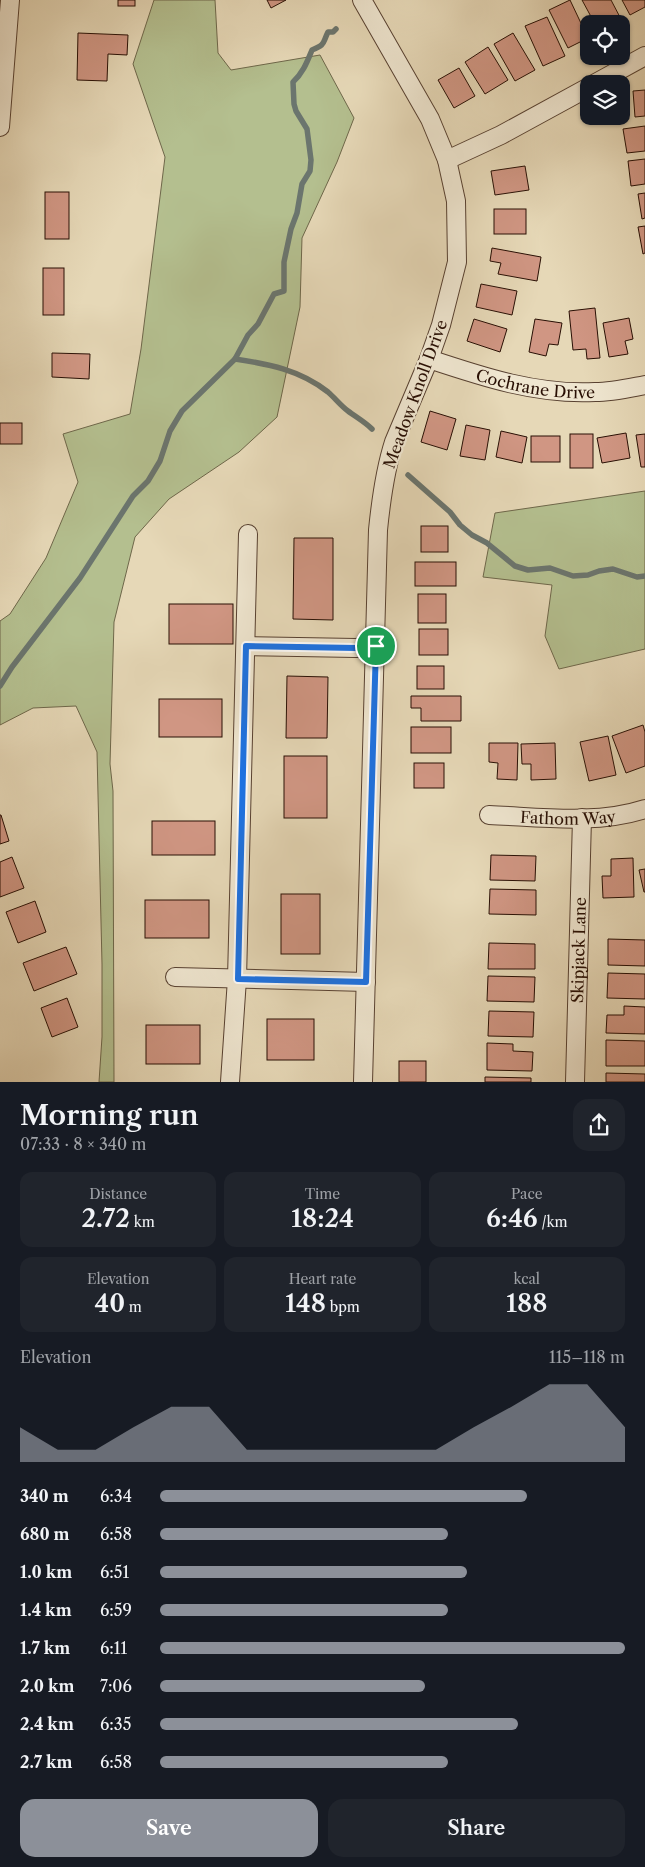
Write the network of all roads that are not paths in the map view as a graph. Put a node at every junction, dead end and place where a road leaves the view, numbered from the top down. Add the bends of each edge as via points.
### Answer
1 (10, 0) edge
2 (362, 0) edge
3 (645, 56) edge
4 (610, 75) edge
5 (580, 92) edge
6 (0, 127) edge
7 (447, 160) junction
8 (429, 359) junction
9 (645, 385) edge
10 (248, 534) dead end
11 (246, 646) junction
12 (376, 646) junction
13 (645, 809) edge
14 (489, 816) dead end
15 (582, 818) junction
16 (175, 977) dead end
17 (238, 979) junction
18 (366, 982) junction
19 (230, 1082) edge
20 (363, 1082) edge
21 (575, 1082) edge

1 - 6 street
2 - 7 street, Meadow Knoll Drive via 430,119
3 - 4 street
5 - 7 street
7 - 8 street, Meadow Knoll Drive via 456,201 457,262
8 - 9 street, Cochrane Drive via 538,389 596,392
8 - 12 street, Meadow Knoll Drive via 394,442 382,492 378,530
10 - 11 street
11 - 12 street
11 - 17 street
12 - 18 street, Meadow Knoll Drive
13 - 15 street, Fathom Way via 626,815
14 - 15 street, Fathom Way
15 - 21 street, Skipjack Lane
16 - 17 street
17 - 18 street
17 - 19 street
18 - 20 street, Meadow Knoll Drive

